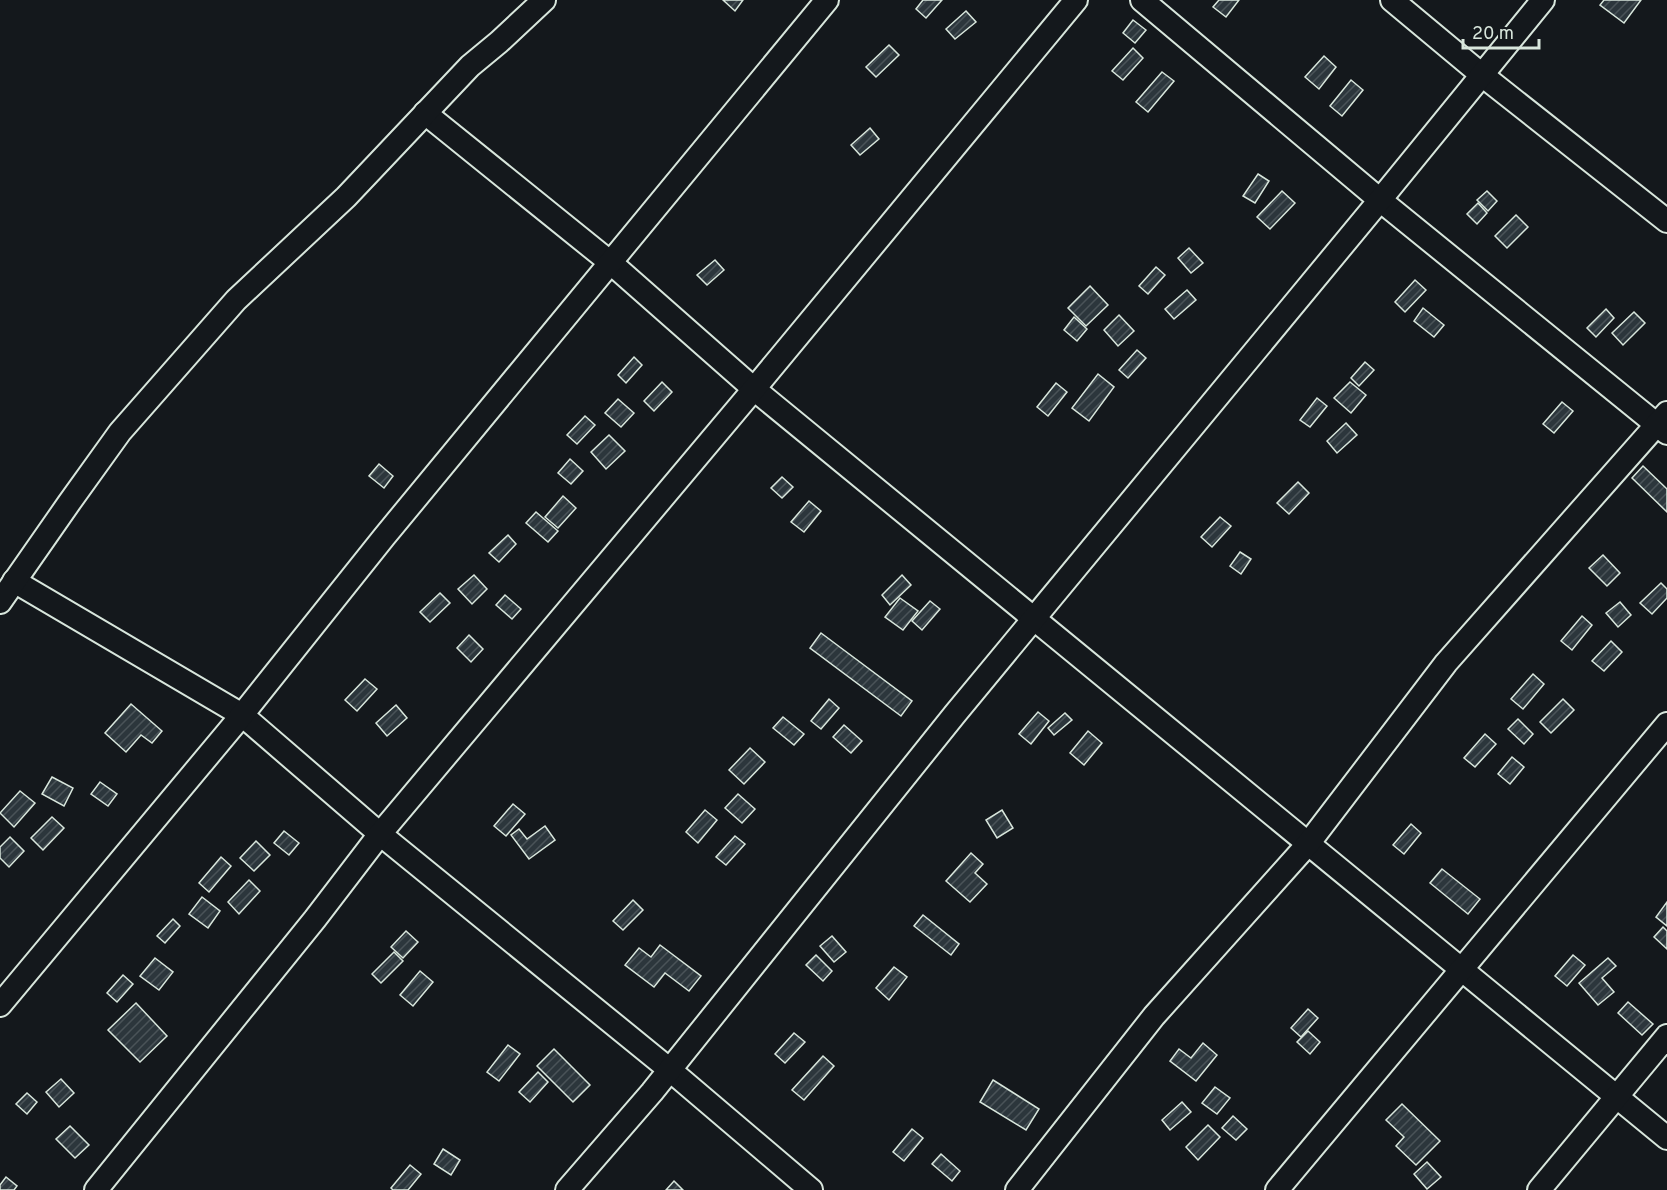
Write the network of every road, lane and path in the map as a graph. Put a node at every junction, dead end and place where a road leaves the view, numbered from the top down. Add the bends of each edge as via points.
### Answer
1 (544, 0) edge
2 (827, 0) edge
3 (1076, 0) edge
4 (1142, 0) edge
5 (1392, 0) edge
6 (1543, 0) edge
7 (1482, 75) junction
8 (425, 112) junction
9 (1380, 200) junction
10 (1667, 221) edge
11 (611, 264) junction
12 (754, 389) junction
13 (1664, 424) edge
14 (14, 581) junction
15 (0, 602) edge
16 (1034, 619) junction
17 (242, 715) junction
18 (1667, 724) edge
19 (380, 834) junction
20 (1308, 844) junction
21 (1462, 970) junction
22 (0, 1005) edge
23 (1667, 1036) edge
24 (670, 1070) junction
25 (1617, 1097) junction
26 (1667, 1138) edge
27 (96, 1190) edge
28 (567, 1190) edge
29 (811, 1190) edge
30 (1017, 1190) edge
31 (1277, 1190) edge
32 (1539, 1190) edge

1 - 8 street
2 - 11 street
3 - 12 street
4 - 9 street
5 - 7 street
6 - 7 street
7 - 9 street
7 - 10 street
8 - 11 street
8 - 14 street via 346,197 237,300 120,432
9 - 13 street
9 - 16 street
11 - 12 street
11 - 17 street
12 - 16 street
12 - 19 street
13 - 20 street via 1446,663
14 - 15 street
14 - 17 street
16 - 20 street
16 - 24 street
17 - 19 street
17 - 22 street
18 - 21 street
19 - 24 street
19 - 27 street
20 - 21 street
20 - 30 street via 1154,1016
21 - 25 street
21 - 31 street
23 - 25 street
24 - 28 street
24 - 29 street
25 - 26 street
25 - 32 street

